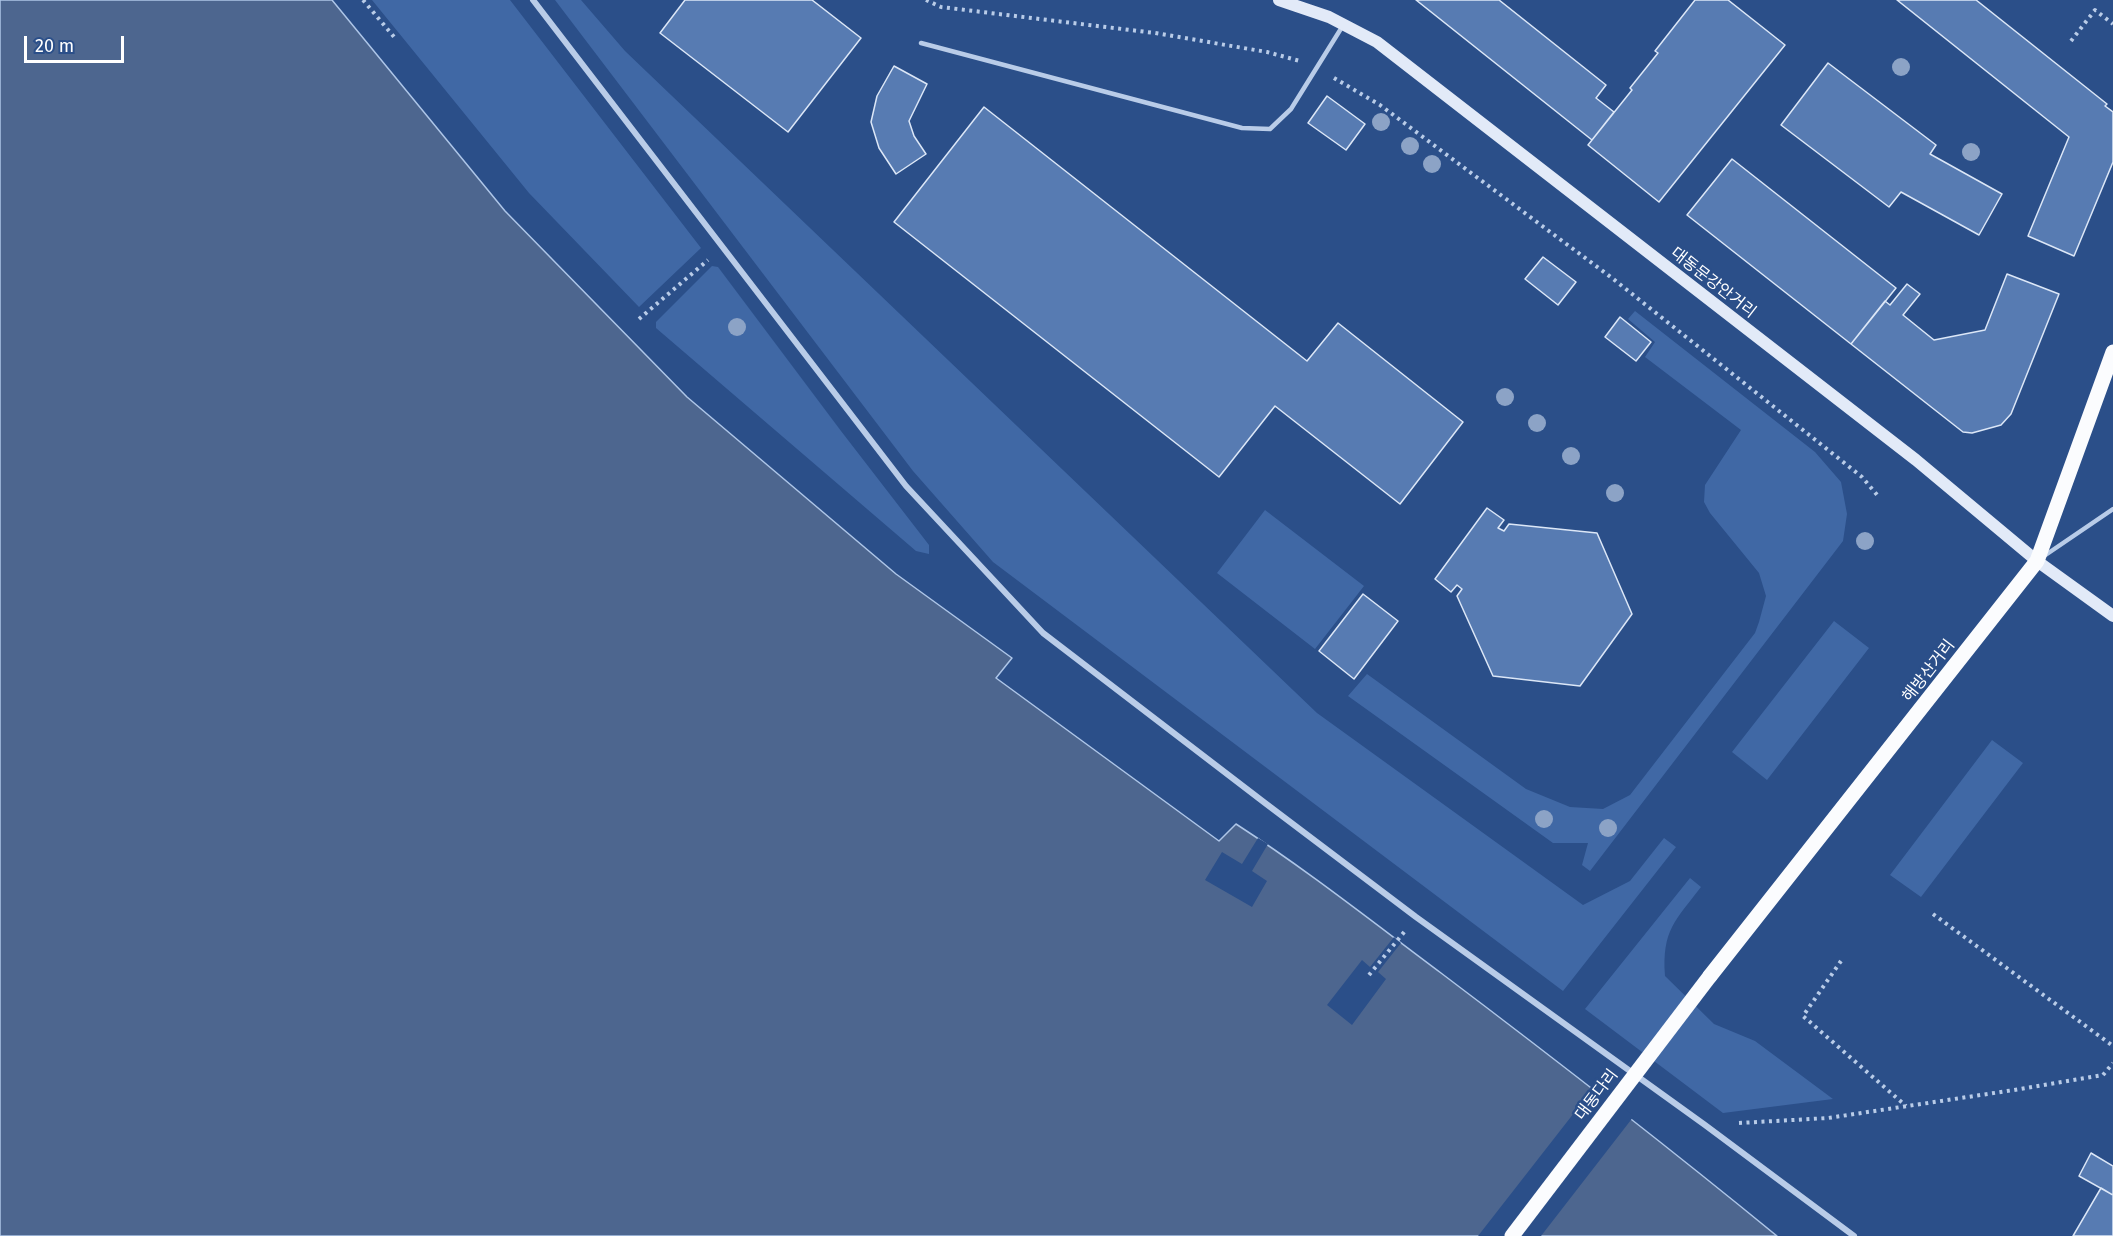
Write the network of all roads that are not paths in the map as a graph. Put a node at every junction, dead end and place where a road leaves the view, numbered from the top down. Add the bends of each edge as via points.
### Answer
1 (533, 0) edge
2 (1279, 0) edge
3 (1343, 24) junction
4 (921, 43) dead end
5 (2113, 352) edge
6 (2113, 509) edge
7 (2037, 561) junction
8 (2113, 616) edge
9 (1710, 976) joint
10 (1512, 1236) edge
11 (1854, 1236) edge

1 - 11 street via 906,486 1043,633 1416,917
2 - 3 street, 대동문강안거리
3 - 4 lane via 1292,109 1270,129 1242,128
3 - 7 street, 대동문강안거리 via 1387,50 1916,460
5 - 7 main road, 해방산거리
6 - 7 lane
7 - 8 street, 대동문강안거리
7 - 9 main road, 해방산거리
9 - 10 main road, 대동다리, bridge

